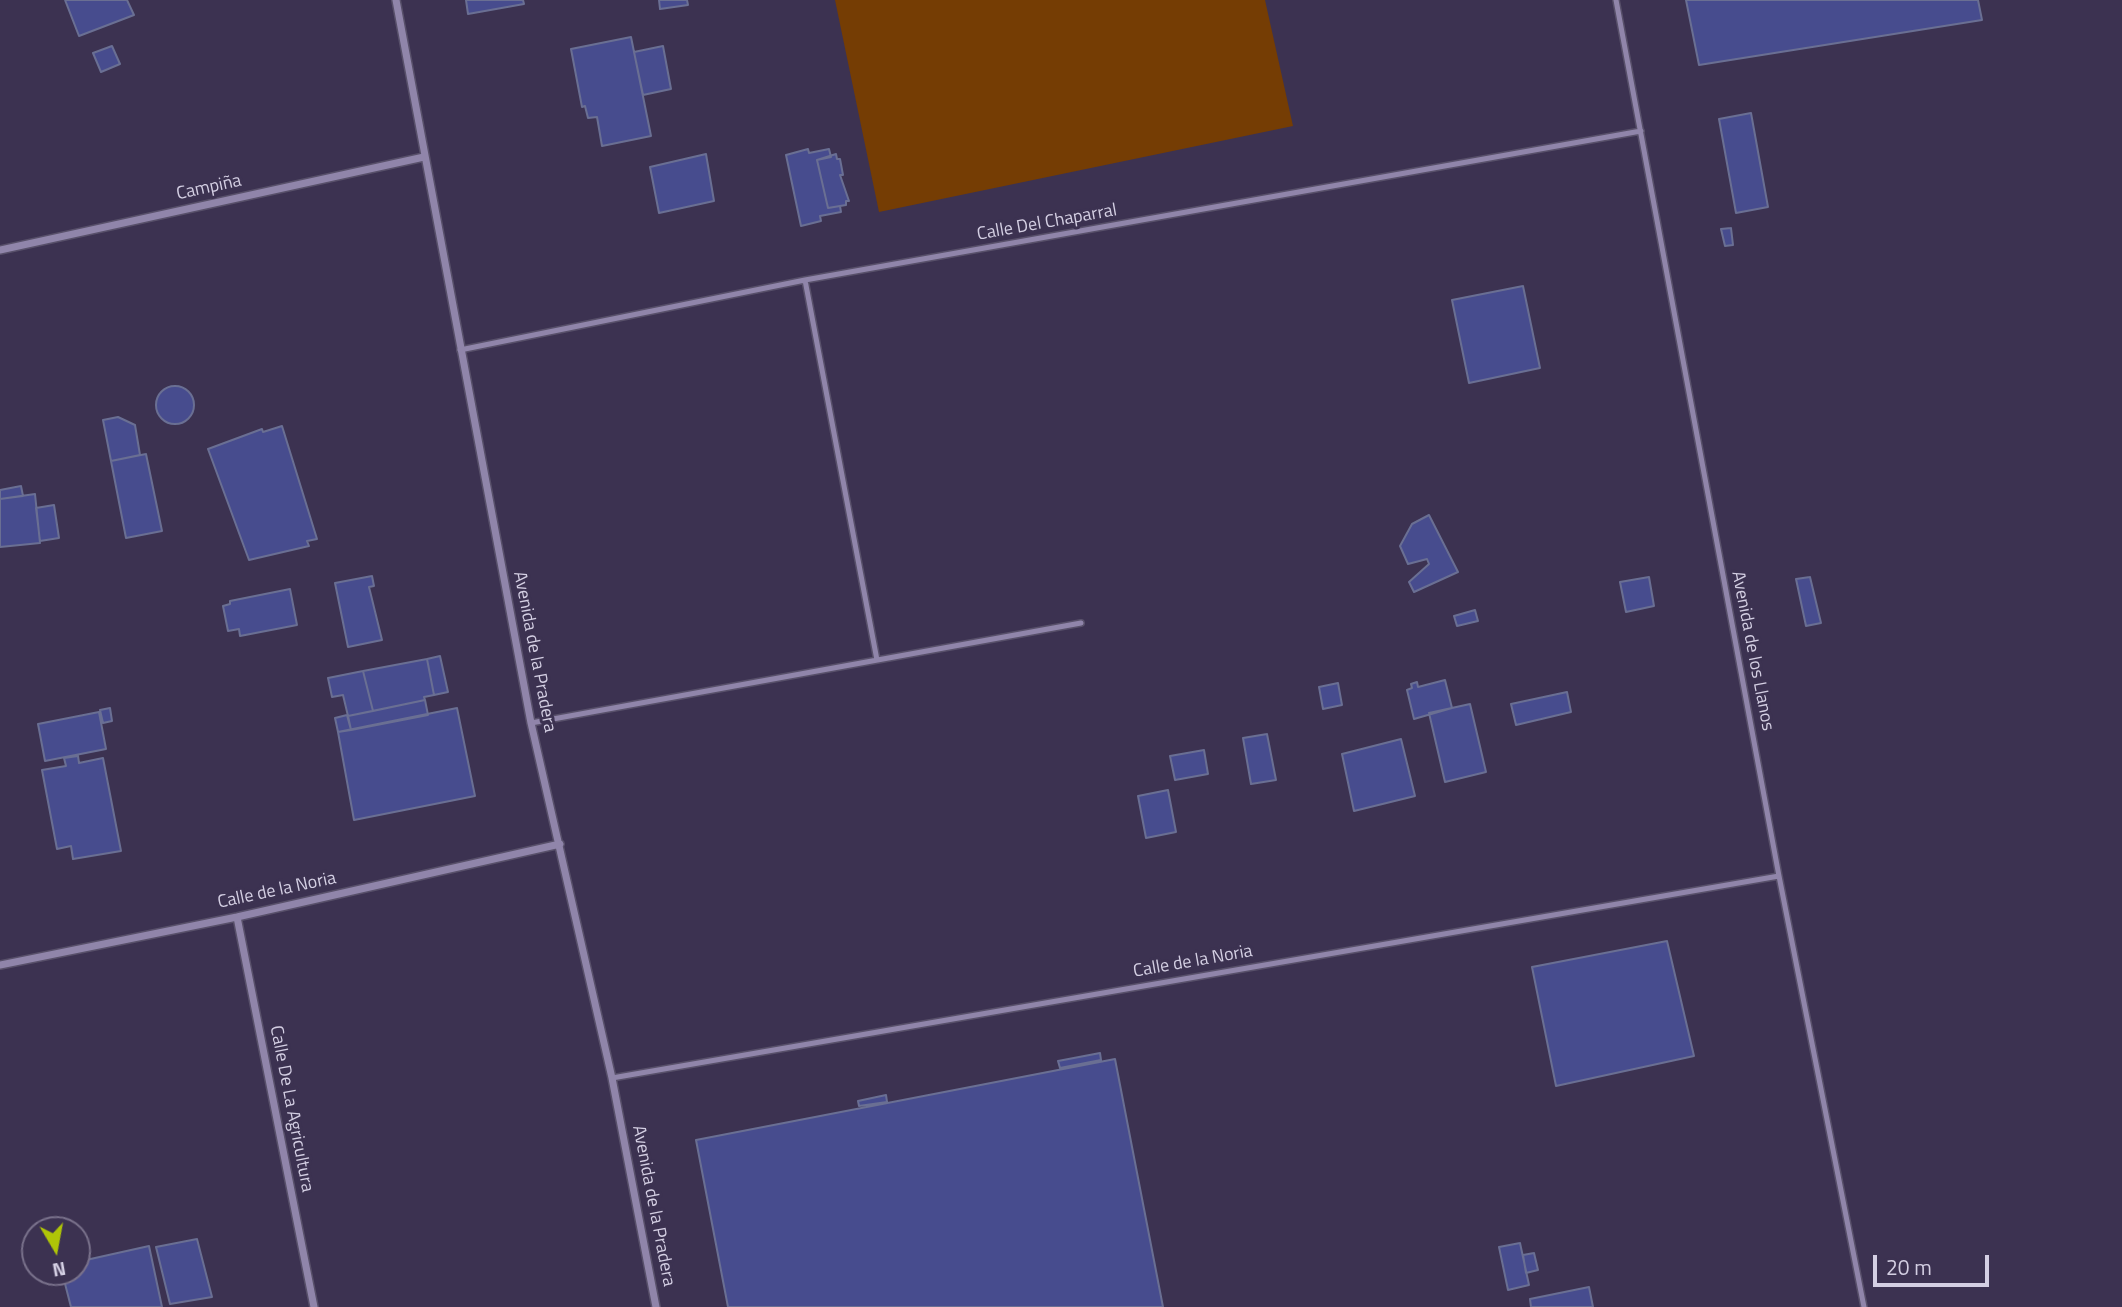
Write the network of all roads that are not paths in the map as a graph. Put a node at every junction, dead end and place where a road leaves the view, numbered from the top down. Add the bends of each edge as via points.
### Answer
1 (396, 0) edge
2 (1616, 0) edge
3 (1641, 131) junction
4 (424, 157) junction
5 (0, 250) edge
6 (806, 280) junction
7 (459, 350) junction
8 (1081, 623) dead end
9 (877, 660) junction
10 (531, 723) junction
11 (560, 844) junction
12 (1779, 876) junction
13 (237, 916) junction
14 (0, 965) edge
15 (612, 1078) junction
16 (314, 1307) edge
17 (656, 1307) edge
18 (1864, 1307) edge

1 - 4 street, Avenida de la Pradera
2 - 3 lane, Avenida de los Llanos
3 - 6 lane, Calle Del Chaparral
3 - 12 lane, Avenida de los Llanos
4 - 5 street, Campiña
4 - 7 street, Avenida de la Pradera
6 - 7 lane, Calle Del Chaparral
6 - 9 lane
7 - 10 street, Avenida de la Pradera
8 - 9 lane
9 - 10 lane
10 - 11 street, Avenida de la Pradera
11 - 13 street, Calle de la Noria
11 - 15 street, Avenida de la Pradera
12 - 15 lane, Calle de la Noria
12 - 18 lane, Avenida de los Llanos
13 - 14 street, Calle de la Noria
13 - 16 street, Calle De La Agricultura
15 - 17 street, Avenida de la Pradera

